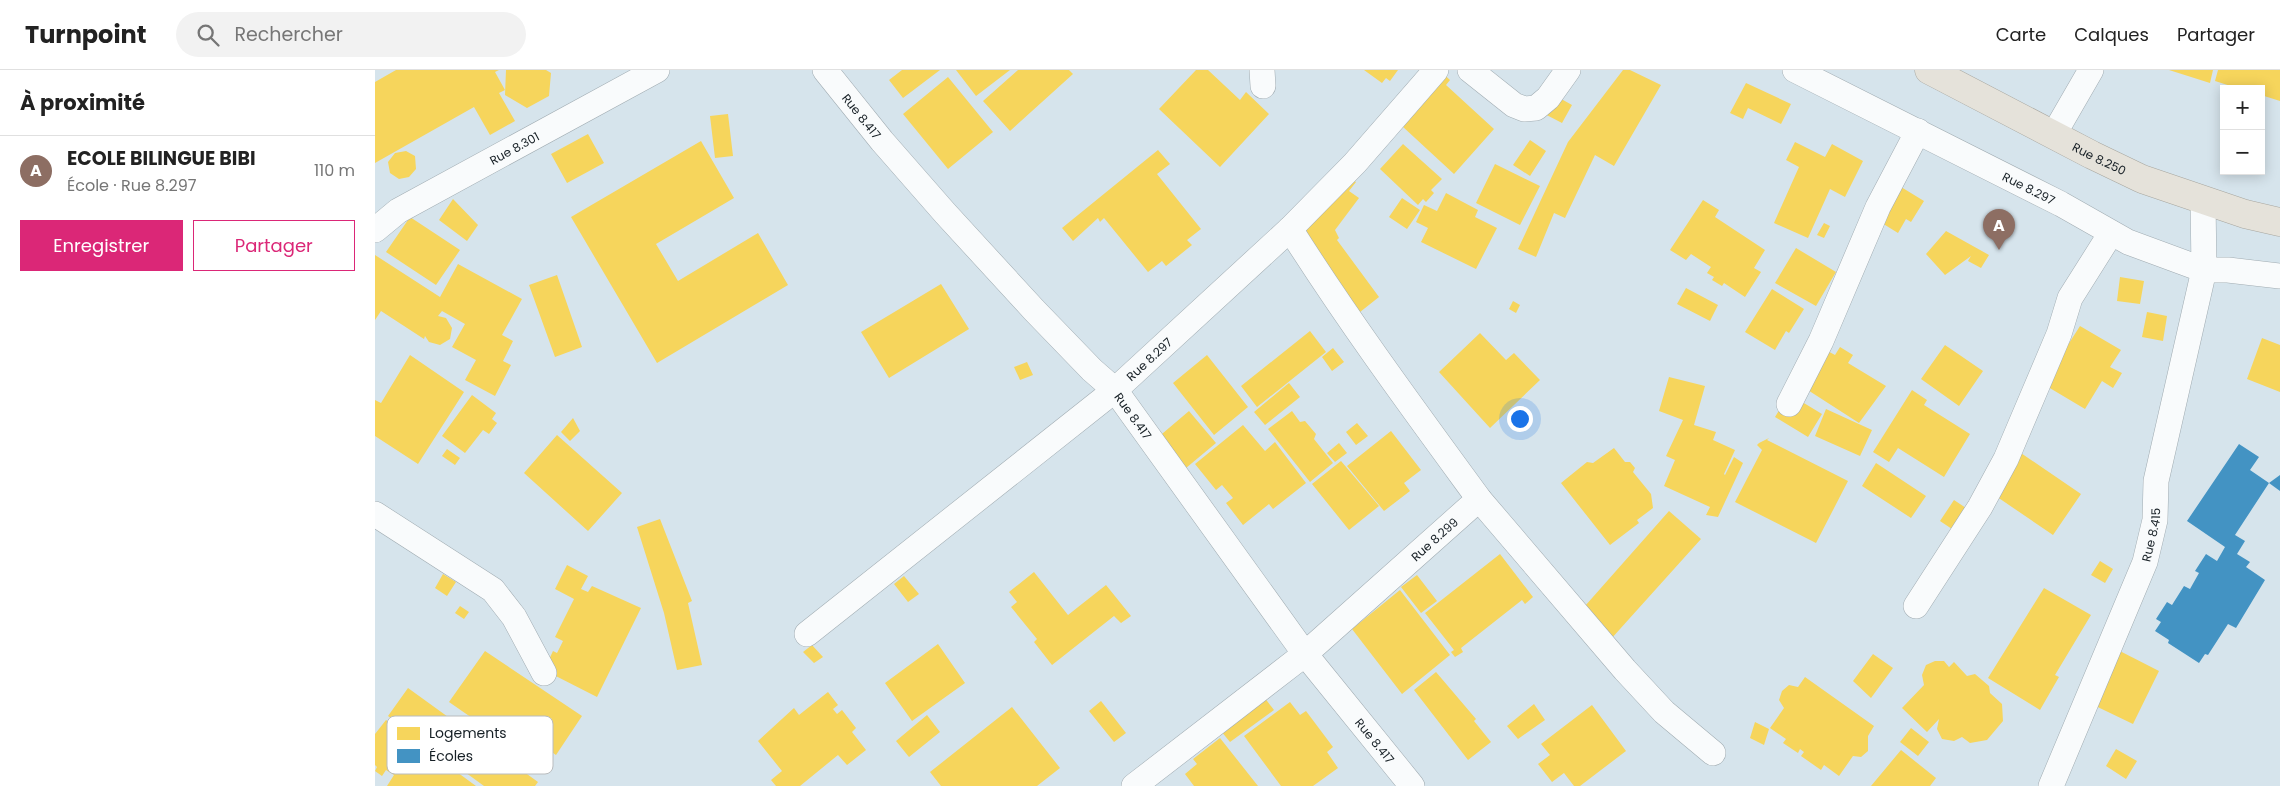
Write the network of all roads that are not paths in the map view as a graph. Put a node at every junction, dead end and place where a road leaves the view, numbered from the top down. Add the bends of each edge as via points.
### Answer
1 (657, 70) edge
2 (825, 70) edge
3 (1436, 70) edge
4 (1470, 70) edge
5 (1568, 70) edge
6 (1795, 70) edge
7 (1929, 70) edge
8 (2091, 70) edge
9 (1918, 131) junction
10 (2054, 134) junction
11 (2203, 200) junction
12 (2280, 222) edge
13 (1290, 229) junction
14 (375, 230) edge
15 (2111, 232) junction
16 (2204, 270) junction
17 (2280, 276) edge
18 (1115, 390) junction
19 (1789, 404) dead end
20 (1479, 499) junction
21 (375, 514) edge
22 (1915, 606) dead end
23 (807, 634) dead end
24 (1305, 654) junction
25 (543, 673) dead end
26 (1713, 753) dead end
27 (1134, 786) edge
28 (1412, 786) edge
29 (2051, 786) edge

1 - 14 street, Rue 8.301 via 398,211
2 - 18 street, Rue 8.417 via 881,141 971,241 1091,370
3 - 13 street, Rue 8.297 via 1355,163
4 - 5 street via 1524,109 1536,108 1548,98
6 - 9 street, Rue 8.297
7 - 10 highway, Rue 8.250
8 - 10 street
9 - 15 street, Rue 8.297
9 - 19 street via 1878,207 1821,340
10 - 11 highway, Rue 8.250 via 2141,179
11 - 12 highway, Rue 8.250
11 - 16 street
13 - 18 street, Rue 8.297
13 - 20 street via 1387,374
15 - 16 street, Rue 8.297 via 2128,242
15 - 22 street via 2070,298 2059,334 2006,459 1980,506
16 - 17 street, Rue 8.297
16 - 29 street, Rue 8.415 via 2156,481 2155,520 2145,562
18 - 23 street, Rue 8.297
18 - 24 street, Rue 8.417
20 - 24 street, Rue 8.299
20 - 26 street via 1625,670 1664,712
21 - 25 street via 493,590 514,617
24 - 27 street, Rue 8.299
24 - 28 street, Rue 8.417

